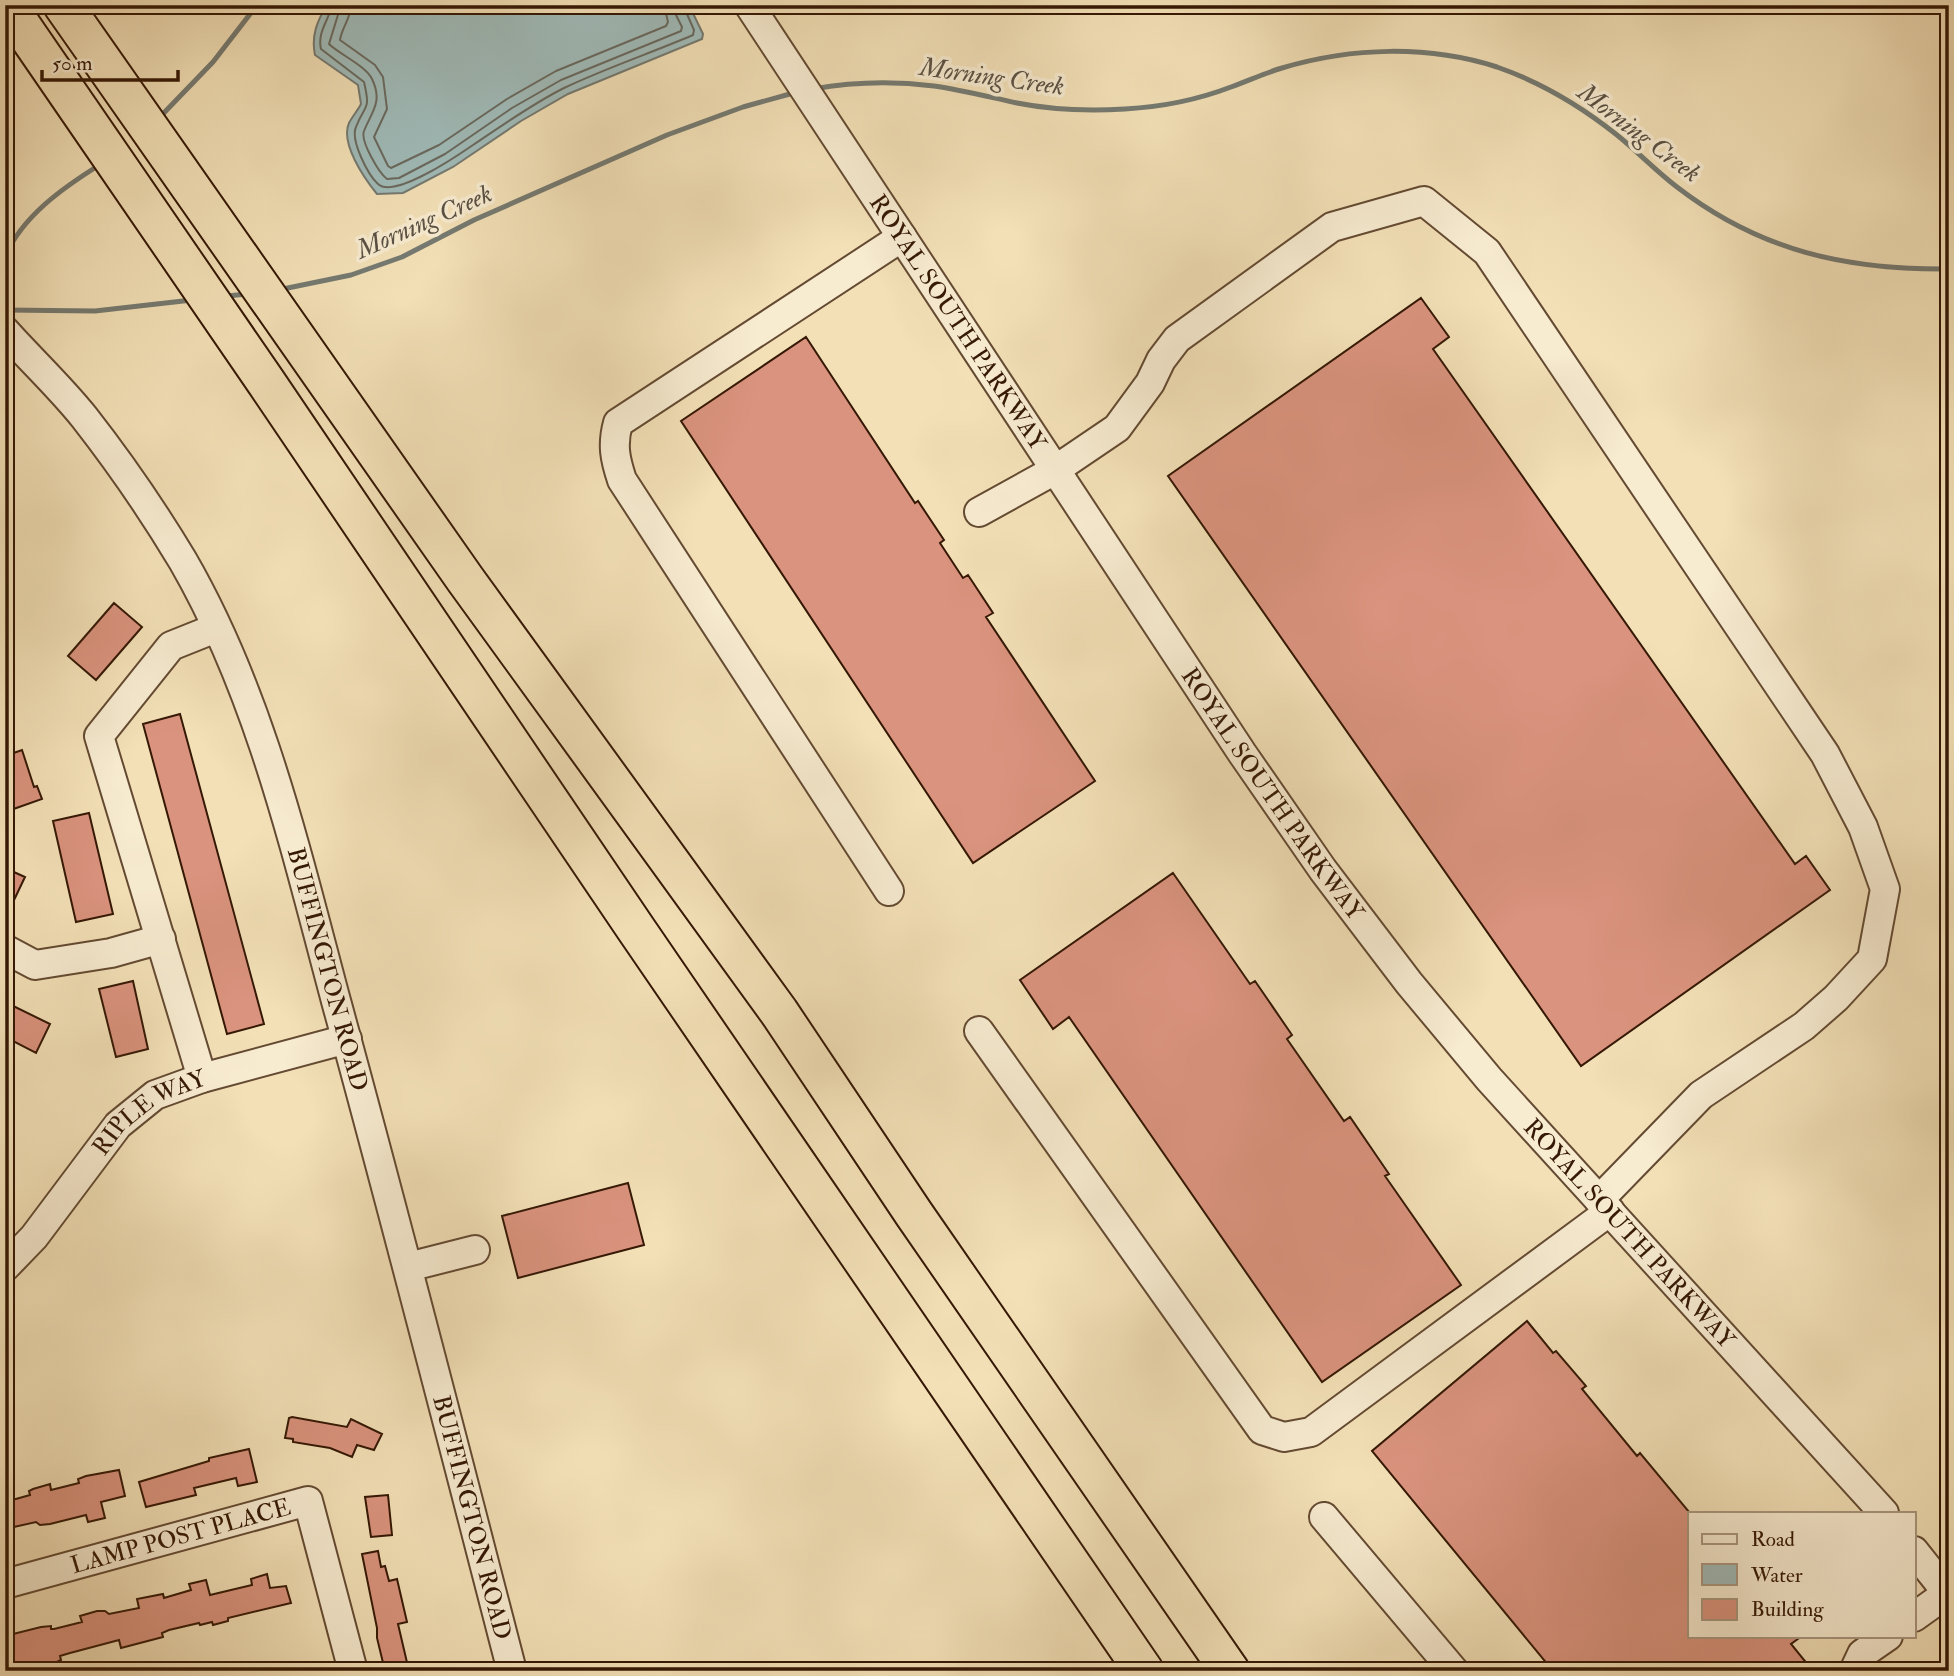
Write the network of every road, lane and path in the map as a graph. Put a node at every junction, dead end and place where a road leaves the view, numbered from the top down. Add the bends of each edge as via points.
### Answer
1 (7, 5) edge
2 (63, 5) edge
3 (749, 5) edge
4 (902, 237) junction
5 (5, 331) edge
6 (1055, 470) junction
7 (979, 512) dead end
8 (216, 628) junction
9 (889, 891) dead end
10 (161, 939) junction
11 (5, 949) edge
12 (979, 1031) dead end
13 (347, 1039) junction
14 (202, 1078) junction
15 (1604, 1206) junction
16 (475, 1250) dead end
17 (5, 1266) edge
18 (408, 1267) junction
19 (1883, 1512) edge
20 (1324, 1517) dead end
21 (1916, 1553) edge
22 (5, 1584) edge
23 (1948, 1593) edge
24 (1916, 1616) edge
25 (1885, 1638) edge
26 (353, 1671) edge
27 (512, 1671) edge
28 (1144, 1671) edge
29 (1230, 1671) edge
30 (1454, 1671) edge
31 (1854, 1671) edge

1 - 28 highway
2 - 29 highway via 465,579 779,1012
3 - 4 street, ROYAL SOUTH PARKWAY
4 - 6 street, ROYAL SOUTH PARKWAY
4 - 9 street via 618,423 614,439 614,458 622,480
5 - 8 street, BUFFINGTON ROAD via 82,415 139,490
6 - 7 street
6 - 15 street, ROYAL SOUTH PARKWAY via 1323,870 1489,1079
6 - 15 street via 1117,428 1177,339 1332,227 1424,201 1487,252 1825,754 1863,827 1885,889 1872,959 1804,1026 1702,1095
8 - 10 street via 171,646 99,736
8 - 13 street, BUFFINGTON ROAD via 256,726
10 - 11 street via 111,953 35,965
10 - 14 street
12 - 15 street via 1262,1430 1284,1437 1311,1432
13 - 14 street, RIPLE WAY
13 - 18 street, BUFFINGTON ROAD
14 - 17 street, RIPLE WAY via 155,1095 118,1125 34,1237
15 - 19 street, ROYAL SOUTH PARKWAY
16 - 18 street
18 - 27 street, BUFFINGTON ROAD
20 - 30 street
21 - 23 street
22 - 26 street, LAMP POST PLACE via 308,1501
23 - 24 street
25 - 31 street via 1862,1654

